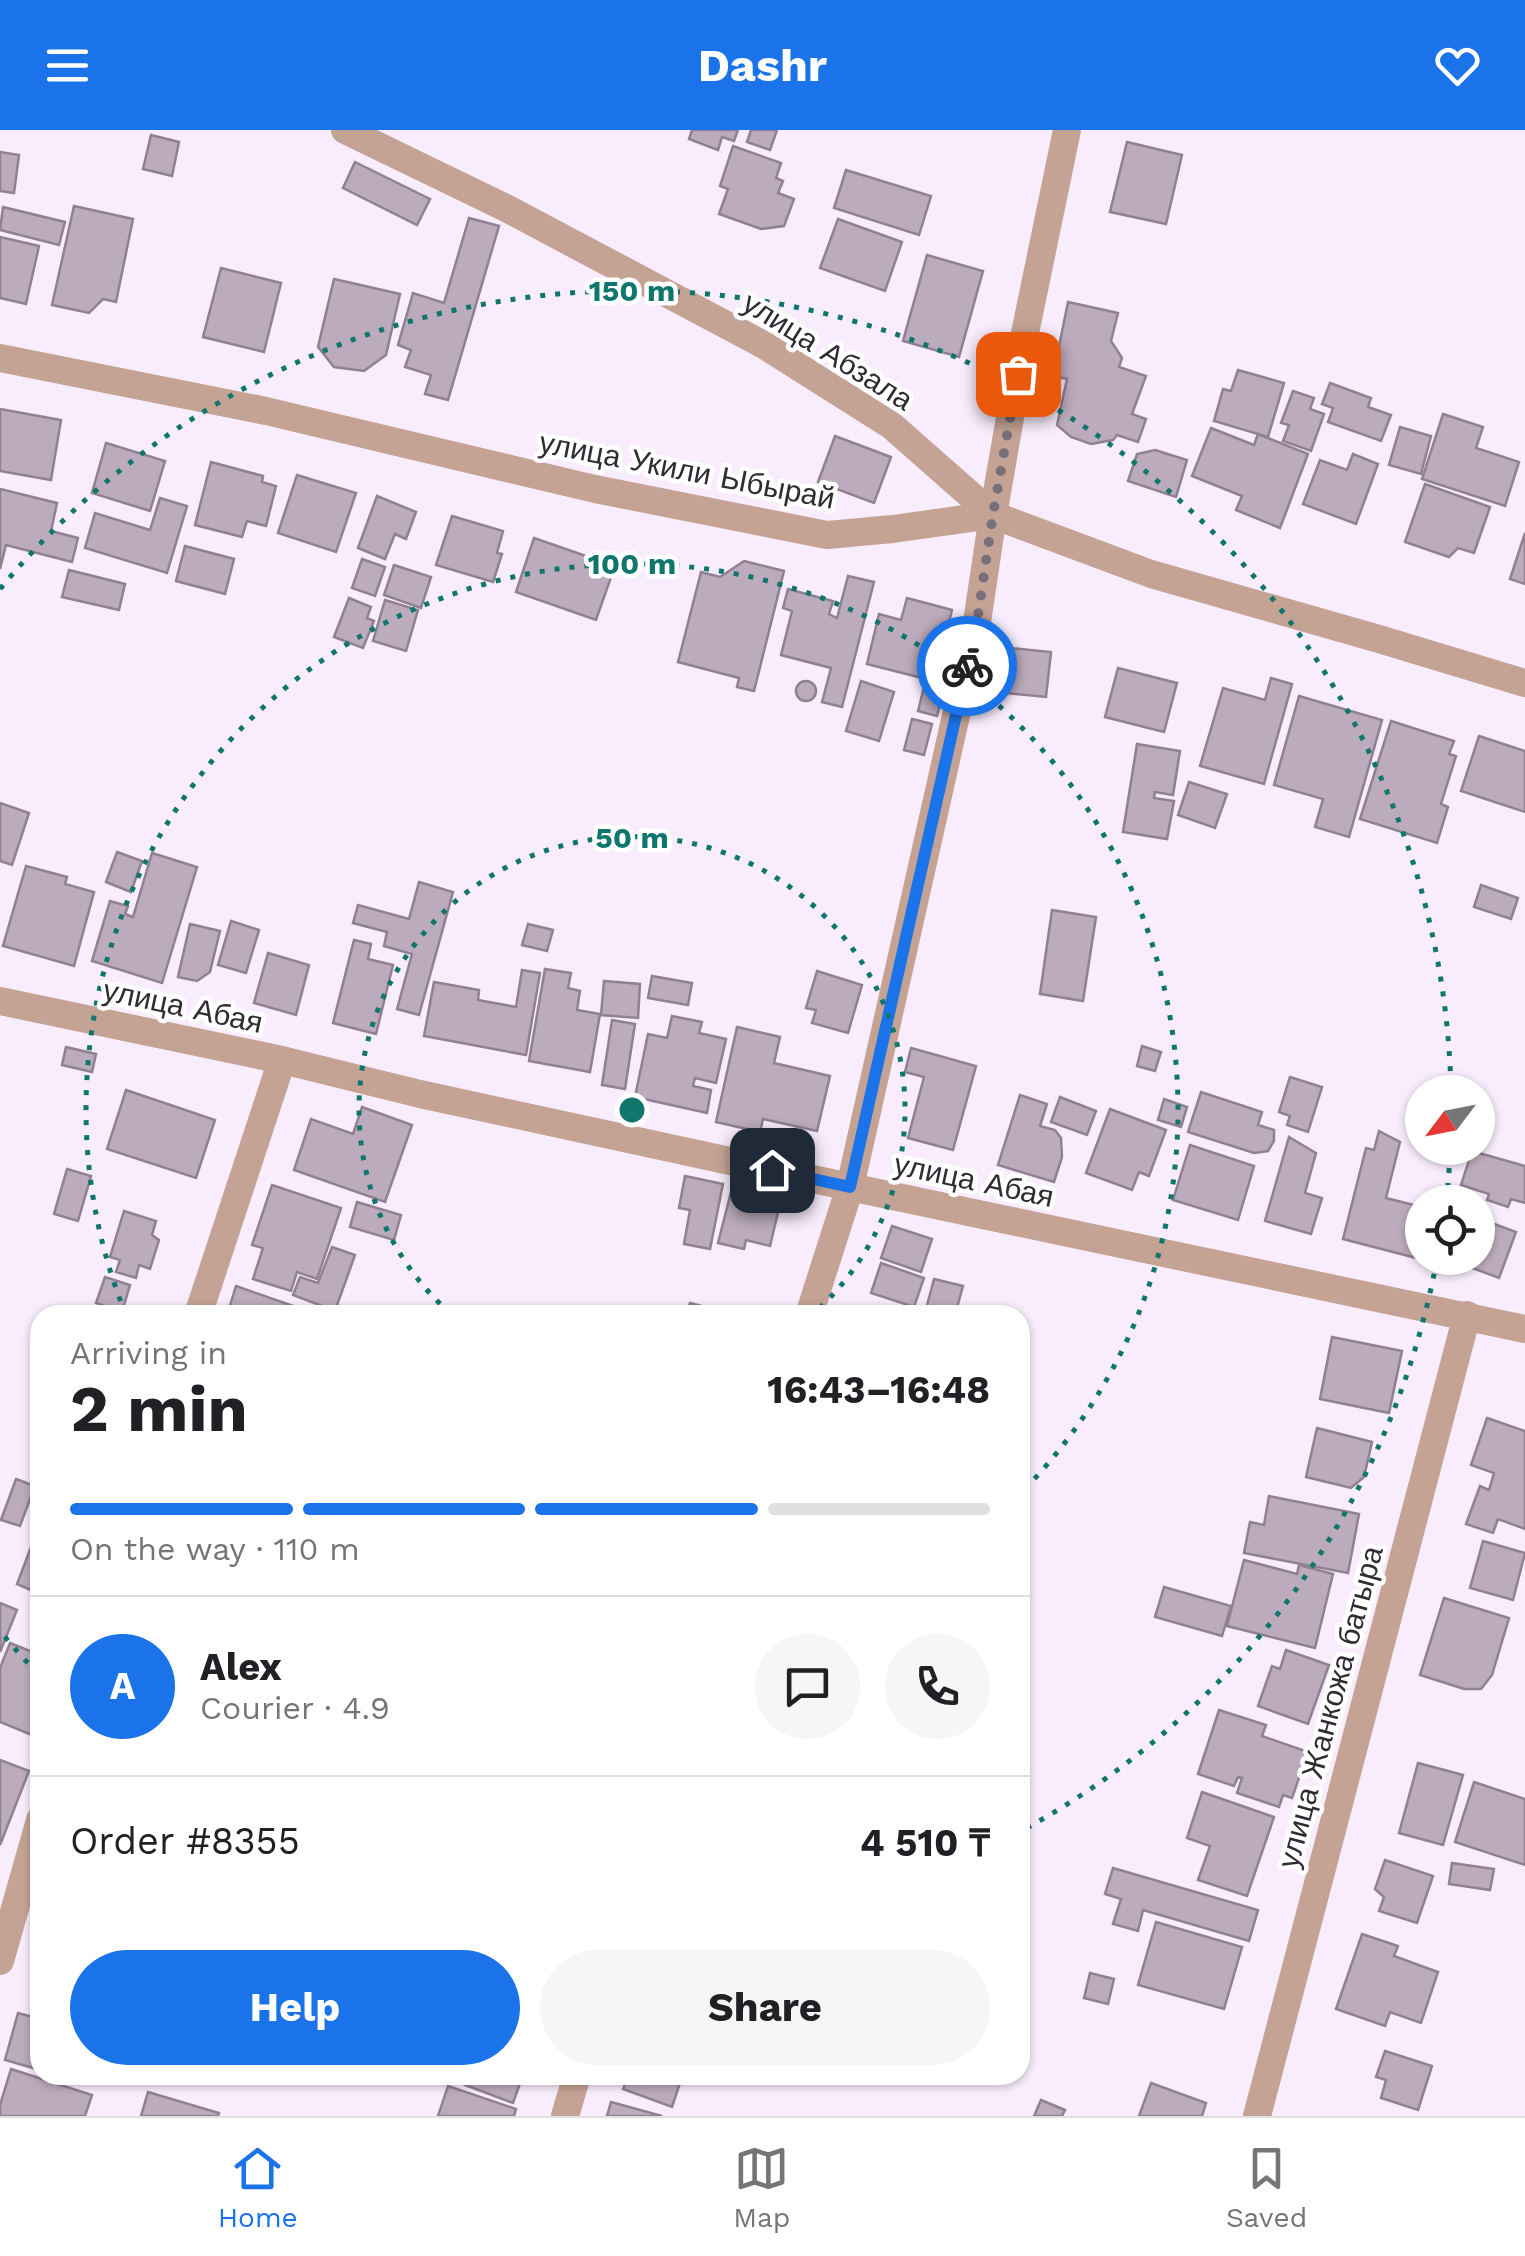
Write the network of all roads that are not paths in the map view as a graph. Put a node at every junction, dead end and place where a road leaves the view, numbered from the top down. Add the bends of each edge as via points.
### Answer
1 (345, 130) edge
2 (1067, 130) edge
3 (0, 358) edge
4 (993, 514) junction
5 (1525, 683) edge
6 (0, 1001) edge
7 (282, 1060) junction
8 (850, 1187) junction
9 (201, 1305) edge
10 (813, 1305) edge
11 (1466, 1315) junction
12 (1525, 1328) edge
13 (30, 1855) edge
14 (0, 1961) edge
15 (574, 2085) edge
16 (565, 2116) edge
17 (1257, 2116) edge

1 - 4 street, улица Абзала via 764,345 892,426
2 - 4 street
3 - 4 street, улица Укили Ыбырай via 828,535
4 - 5 street, улица Укили Ыбырай via 1151,574
4 - 8 street via 977,622
6 - 7 street, улица Абая
7 - 8 street, улица Абая
7 - 9 street
8 - 10 street
8 - 11 street, улица Абая
11 - 12 street, улица Абая
11 - 17 street, улица Жанкожа батыра
13 - 14 street
15 - 16 street

